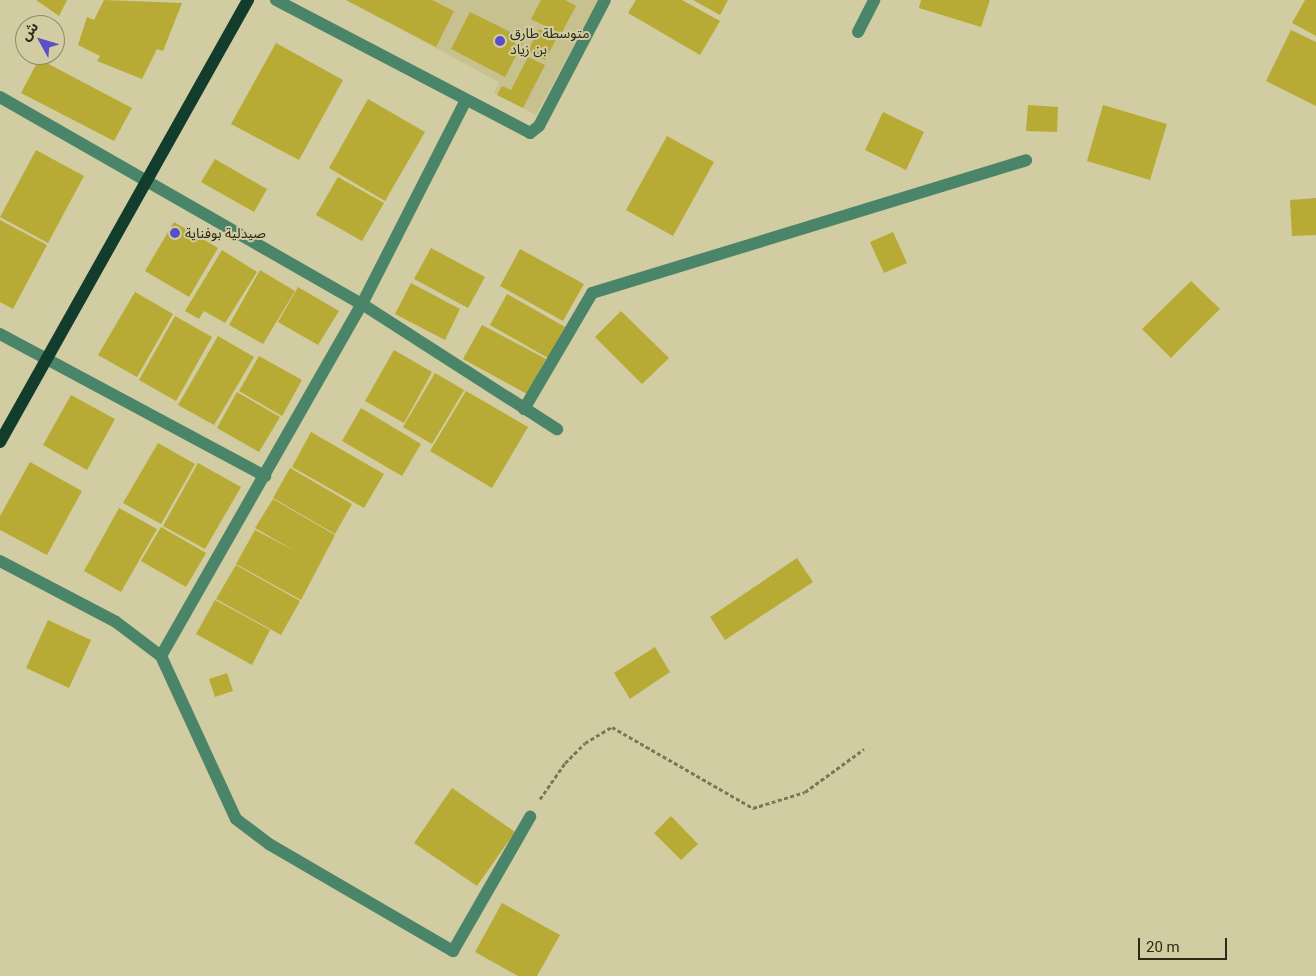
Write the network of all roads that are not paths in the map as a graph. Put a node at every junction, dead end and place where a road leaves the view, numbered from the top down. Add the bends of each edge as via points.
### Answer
1 (248, 0) edge
2 (276, 0) edge
3 (606, 0) edge
4 (874, 0) edge
5 (858, 32) dead end
6 (0, 97) edge
7 (465, 102) junction
8 (1026, 160) dead end
9 (145, 181) junction
10 (362, 304) junction
11 (0, 334) edge
12 (46, 359) junction
13 (524, 409) junction
14 (557, 429) dead end
15 (0, 442) edge
16 (264, 476) junction
17 (0, 561) edge
18 (161, 656) junction
19 (530, 817) road end

1 - 9 main road
2 - 7 street
3 - 7 street via 539,126 530,133
4 - 5 street
6 - 9 street
7 - 10 street
8 - 13 street via 592,293
9 - 10 street
9 - 12 main road
10 - 13 street
10 - 16 street
11 - 12 street
12 - 15 main road
12 - 16 street
13 - 14 street
16 - 18 street
17 - 18 street via 116,622
18 - 19 street via 236,819 269,844 454,950

